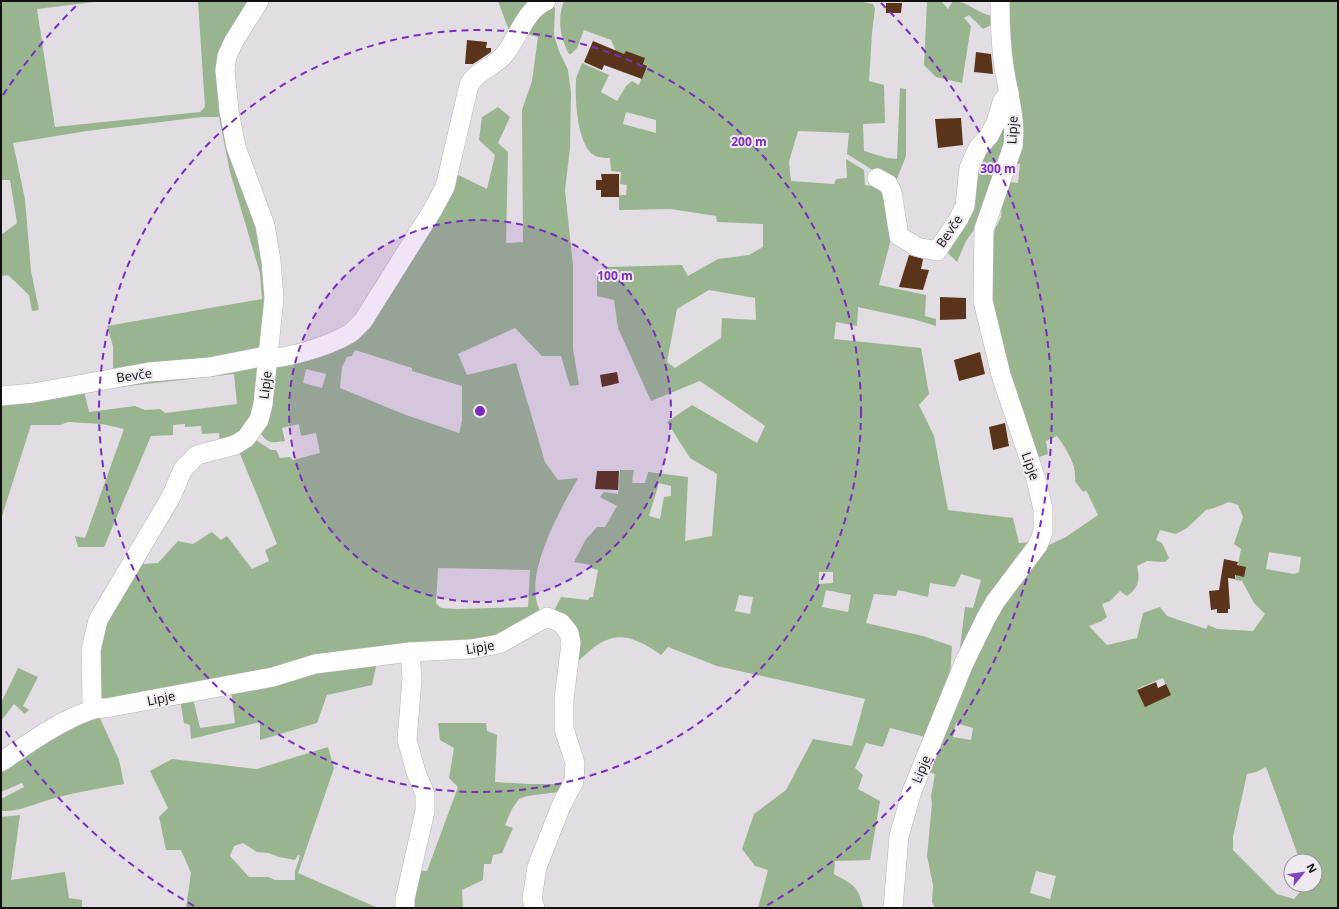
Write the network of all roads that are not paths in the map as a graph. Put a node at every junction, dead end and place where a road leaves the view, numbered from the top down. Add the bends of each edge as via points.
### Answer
1 (259, 1) edge
2 (546, 1) edge
3 (1000, 1) edge
4 (1009, 92) junction
5 (877, 178) dead end
6 (268, 354) junction
7 (1, 396) edge
8 (410, 652) junction
9 (97, 708) junction
10 (1, 762) edge
11 (405, 908) edge
12 (535, 908) edge
13 (893, 908) edge

1 - 6 street, Lipje via 234,40 227,56 225,70 236,147 264,225 272,260 274,298
2 - 6 street, Bevče via 529,15 504,55 473,78 469,85 445,187 363,321 350,333 326,345 303,352
3 - 4 street, Lipje via 1000,30
4 - 5 street, Bevče via 1002,102 989,136 978,148 969,168 965,206 937,251 917,247 899,236 892,192 888,184
4 - 13 street, Lipje via 1015,132 1013,146 984,229 983,302 1001,375 1036,479 1043,509 1043,532 1038,545 986,618 964,663 912,791 899,836
6 - 7 street, Bevče via 210,367 143,373 33,393
6 - 9 street, Lipje via 259,420 246,438 235,445 197,455 184,469 171,497 98,620 91,650 92,702
8 - 9 street, Lipje via 316,664 273,677
8 - 11 street via 412,679 407,740 425,794 425,812
8 - 12 street, Lipje via 471,650 499,644 547,617 561,623 568,633 571,654 564,699 564,729 575,763 574,781 537,866 532,899
9 - 10 street, Lipje via 60,724

